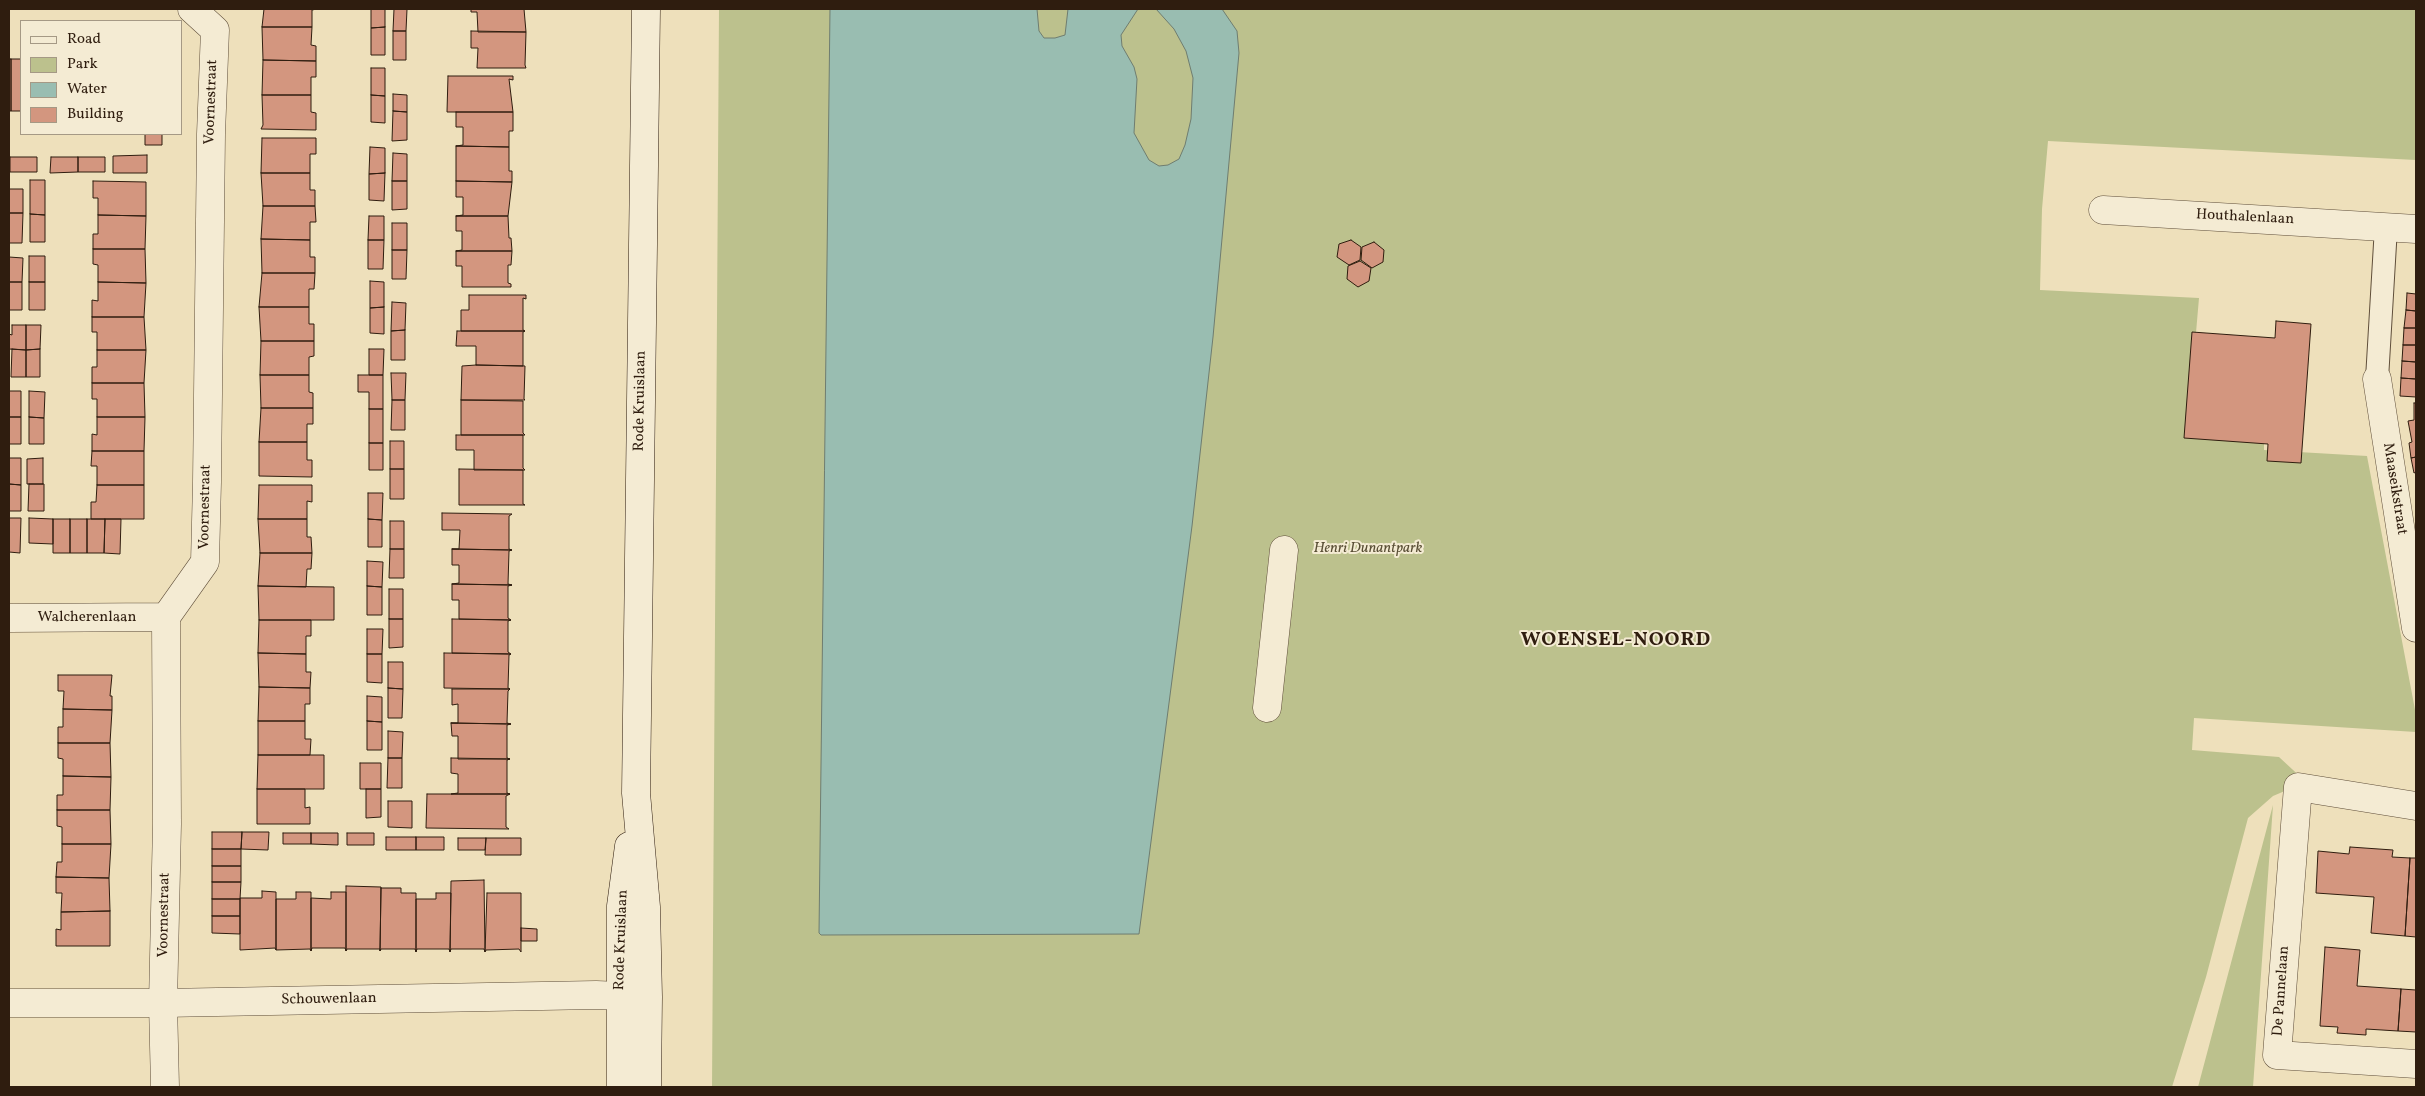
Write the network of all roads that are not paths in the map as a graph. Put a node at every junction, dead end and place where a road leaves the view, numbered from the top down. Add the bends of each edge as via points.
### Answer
1 (192, 9) edge
2 (646, 9) edge
3 (2104, 210) dead end
4 (2386, 227) junction
5 (2416, 229) edge
6 (2377, 379) joint
7 (1284, 550) dead end
8 (9, 618) edge
9 (166, 618) junction
10 (2416, 628) edge
11 (1267, 708) dead end
12 (636, 793) junction
13 (2416, 806) edge
14 (620, 996) junction
15 (648, 997) junction
16 (9, 1003) edge
17 (163, 1003) junction
18 (2416, 1064) edge
19 (165, 1087) edge
20 (621, 1087) edge
21 (647, 1087) edge

1 - 9 street, Voornestraat via 215,30 205,562
2 - 12 street, Rode Kruislaan
3 - 4 street, Houthalenlaan
4 - 5 street, Houthalenlaan
4 - 6 lane
6 - 10 street, Maaseikstraat
7 - 11 street
8 - 9 street, Walcherenlaan
9 - 17 street, Voornestraat via 167,824
12 - 14 street, Rode Kruislaan via 621,906
12 - 15 street, Rode Kruislaan via 646,907
13 - 18 street, De Pannelaan via 2298,787 2277,1055
14 - 15 street, Schouwenlaan
14 - 17 street, Schouwenlaan
14 - 20 street, Rode Kruislaan
15 - 21 street, Rode Kruislaan
16 - 17 street, Schouwenlaan
17 - 19 street, Voornestraat

